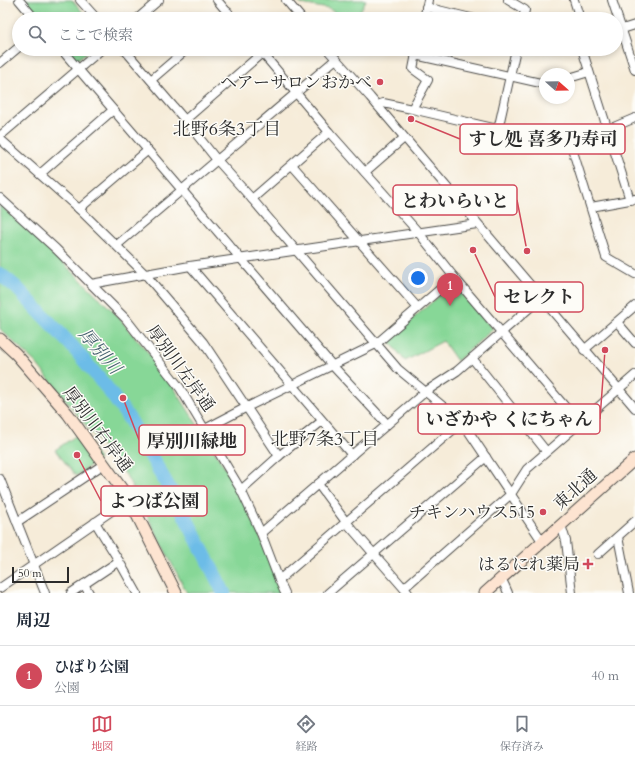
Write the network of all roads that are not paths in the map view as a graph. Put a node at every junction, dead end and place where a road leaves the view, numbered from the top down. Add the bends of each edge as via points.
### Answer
1 (19, 0) edge
2 (80, 0) edge
3 (159, 0) edge
4 (217, 0) edge
5 (286, 0) edge
6 (508, 0) edge
7 (574, 0) edge
8 (612, 0) edge
9 (427, 4) edge
10 (29, 12) edge
11 (91, 12) edge
12 (145, 12) edge
13 (227, 12) edge
14 (296, 12) edge
15 (453, 12) edge
16 (525, 12) edge
17 (578, 12) edge
18 (615, 12) edge
19 (635, 25) edge
20 (623, 29) edge
21 (623, 40) edge
22 (12, 53) edge
23 (67, 56) edge
24 (94, 56) edge
25 (130, 56) edge
26 (178, 56) edge
27 (255, 56) edge
28 (264, 56) edge
29 (333, 56) edge
30 (415, 56) edge
31 (432, 56) edge
32 (514, 56) edge
33 (584, 56) edge
34 (336, 59) junction
35 (0, 63) edge
36 (78, 69) junction
37 (635, 70) edge
38 (589, 72) junction
39 (509, 76) junction
40 (575, 76) edge
41 (151, 80) junction
42 (539, 83) edge
43 (296, 92) junction
44 (377, 105) junction
45 (113, 110) junction
46 (412, 110) junction
47 (635, 118) edge
48 (185, 120) junction
49 (608, 129) junction
50 (498, 130) junction
51 (329, 132) junction
52 (0, 138) edge
53 (404, 138) junction
54 (571, 145) junction
55 (147, 151) junction
56 (217, 160) junction
57 (292, 165) junction
58 (365, 172) junction
59 (40, 174) junction
60 (182, 190) junction
61 (0, 198) edge
62 (252, 199) junction
63 (633, 199) edge
64 (591, 206) junction
65 (79, 209) junction
66 (477, 224) junction
67 (418, 232) junction
68 (359, 242) junction
69 (117, 245) junction
70 (296, 250) junction
71 (241, 259) junction
72 (190, 266) junction
73 (145, 274) junction
74 (635, 274) edge
75 (454, 277) junction
76 (91, 284) junction
77 (541, 298) junction
78 (635, 306) edge
79 (417, 307) junction
80 (617, 322) junction
81 (502, 333) junction
82 (0, 339) edge
83 (635, 343) edge
84 (376, 344) junction
85 (584, 350) junction
86 (472, 358) junction
87 (332, 365) junction
88 (635, 375) edge
89 (292, 385) junction
90 (618, 390) junction
91 (425, 392) junction
92 (247, 407) junction
93 (635, 408) edge
94 (322, 421) junction
95 (462, 422) junction
96 (579, 423) junction
97 (387, 424) junction
98 (206, 429) junction
99 (546, 451) junction
100 (352, 455) junction
101 (279, 456) junction
102 (486, 457) junction
103 (635, 459) edge
104 (104, 464) junction
105 (0, 479) edge
106 (318, 484) junction
107 (241, 490) junction
108 (511, 494) junction
109 (129, 499) junction
110 (17, 522) junction
111 (95, 522) junction
112 (346, 522) junction
113 (635, 522) edge
114 (561, 524) junction
115 (261, 533) junction
116 (618, 537) junction
117 (542, 541) junction
118 (373, 554) junction
119 (598, 554) dead end
120 (119, 561) junction
121 (35, 565) junction
122 (500, 578) junction
123 (279, 580) junction
124 (84, 584) junction
125 (0, 588) edge
126 (406, 591) edge
127 (45, 593) edge
128 (71, 593) edge
129 (89, 593) edge
130 (137, 593) edge
131 (176, 593) edge
132 (285, 593) edge
133 (328, 593) edge
134 (484, 593) edge
135 (508, 593) edge
136 (572, 593) edge
137 (629, 593) edge

1 - 10 street
2 - 11 street
3 - 12 street
4 - 13 street
5 - 14 street
6 - 16 street
7 - 17 street
8 - 18 street
9 - 15 street
19 - 20 street
21 - 37 street
22 - 35 street
23 - 36 street
24 - 36 street
25 - 41 street
26 - 41 street
27 - 48 street
28 - 43 street
29 - 34 street
30 - 46 street via 413,69 428,80
31 - 39 street
32 - 39 street
33 - 38 street
34 - 43 street
34 - 44 street
36 - 45 street
36 - 52 street
38 - 40 street
38 - 49 street
39 - 42 street
39 - 50 street
41 - 48 street
43 - 51 street
43 - 56 street
44 - 46 street via 383,103
44 - 53 street
45 - 55 street
45 - 59 street
46 - 50 street
47 - 49 street
48 - 56 street
49 - 54 street
49 - 63 street
50 - 54 street
51 - 57 street
51 - 58 street
52 - 59 street
53 - 58 street
53 - 66 street
54 - 64 street
55 - 60 street
55 - 65 street
56 - 60 street
56 - 62 street
57 - 62 street
57 - 68 street
58 - 67 street
59 - 65 street
60 - 69 street
60 - 71 street
61 - 76 street, 厚別川左岸通
62 - 70 street
63 - 64 street
64 - 74 street via 606,257
65 - 69 street
66 - 67 street
66 - 77 street
67 - 68 street
67 - 75 street
68 - 70 street
68 - 79 street
69 - 73 street
70 - 71 street
70 - 84 street
71 - 72 street
71 - 87 street
72 - 73 street
72 - 89 street
73 - 76 street
73 - 92 street via 203,342
75 - 79 street
75 - 81 street
76 - 98 street, 厚別川左岸通 via 126,319 155,354
77 - 81 street
77 - 85 street
78 - 80 street
79 - 84 street
80 - 83 street
80 - 85 street
81 - 86 street
81 - 96 street
82 - 104 street, 厚別川右岸通 via 68,414
84 - 87 street
84 - 91 street via 398,369
85 - 90 street
86 - 91 street
86 - 99 street
87 - 89 street
87 - 97 street
88 - 90 street
89 - 92 street
89 - 94 street
90 - 93 street
90 - 96 street
91 - 95 street
91 - 97 street
92 - 98 street
92 - 101 street
94 - 100 street
94 - 101 street
95 - 102 street
95 - 112 street
96 - 99 street
97 - 100 street
98 - 107 street, 厚別川左岸通
99 - 108 street via 527,469
100 - 106 street
101 - 107 street
102 - 108 street
102 - 118 street
103 - 114 street, 東北通
104 - 109 street, 厚別川右岸通
104 - 110 street
105 - 110 street
106 - 112 street
106 - 115 street
107 - 115 street, 厚別川左岸通
108 - 117 street
108 - 126 street
109 - 111 street
109 - 131 street, 厚別川右岸通
110 - 121 street
111 - 120 street
111 - 121 street
112 - 118 street
112 - 123 street
113 - 116 street
114 - 117 street, 東北通
114 - 136 street via 566,541
115 - 123 street, 厚別川左岸通
116 - 119 street
116 - 137 street
117 - 122 street, 東北通
118 - 126 street
118 - 133 street
120 - 124 street
120 - 130 street
121 - 125 street
121 - 127 street
122 - 134 street, 東北通
122 - 135 street
123 - 132 street, 厚別川左岸通
124 - 128 street
124 - 129 street

